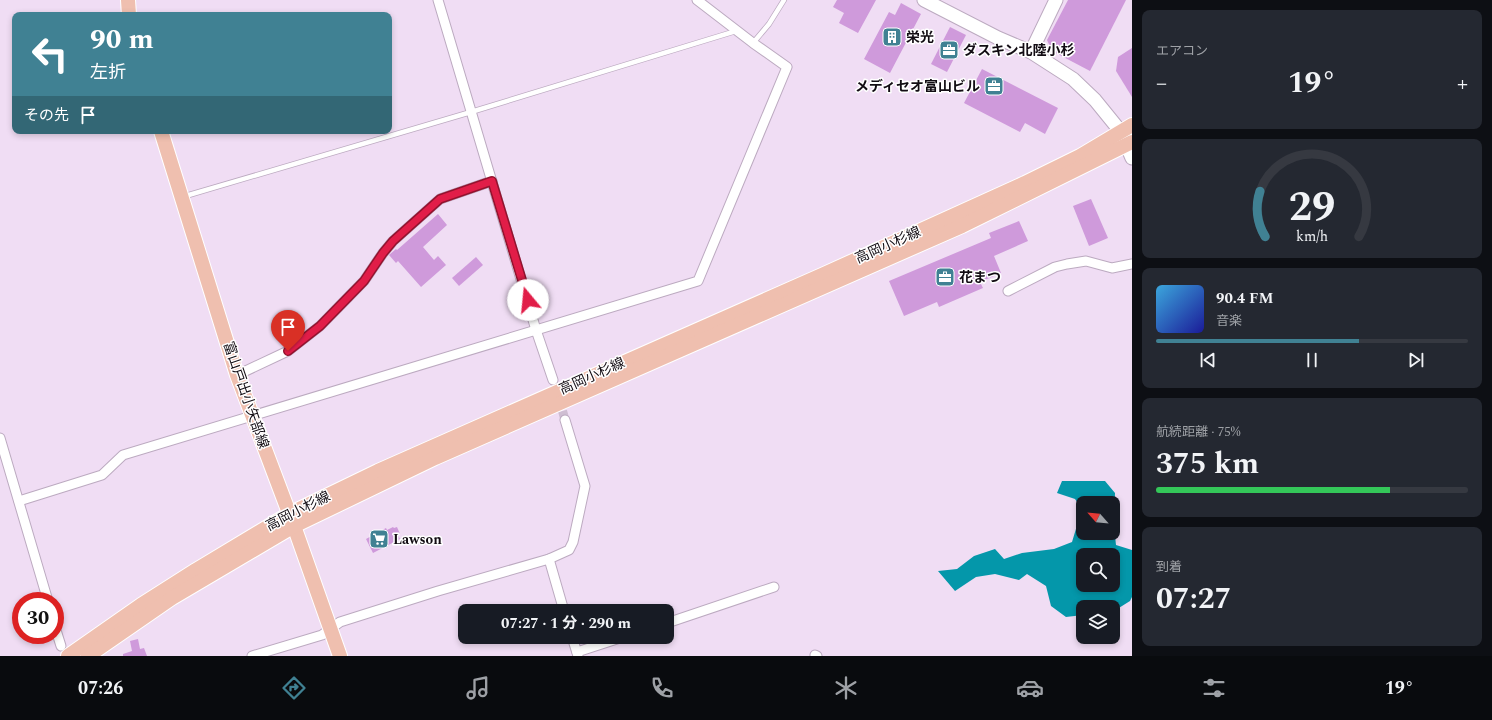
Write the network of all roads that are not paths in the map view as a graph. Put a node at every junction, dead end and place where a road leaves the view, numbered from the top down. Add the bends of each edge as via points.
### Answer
1 (128, 0) edge
2 (438, 0) edge
3 (697, 0) edge
4 (784, 0) edge
5 (924, 0) edge
6 (1056, 0) edge
7 (129, 12) edge
8 (736, 30) junction
9 (752, 43) junction
10 (1030, 52) junction
11 (471, 112) junction
12 (1126, 128) edge
13 (162, 134) edge
14 (1130, 149) edge
15 (492, 181) junction
16 (181, 198) junction
17 (1132, 264) edge
18 (1008, 291) dead end
19 (536, 330) junction
20 (237, 375) junction
21 (553, 380) dead end
22 (252, 415) junction
23 (566, 420) tunnel mouth
24 (0, 438) edge
25 (19, 501) junction
26 (291, 520) junction
27 (549, 559) junction
28 (774, 587) dead end
29 (45, 592) edge
30 (562, 604) edge
31 (674, 621) edge
32 (331, 629) junction
33 (574, 644) edge
34 (604, 644) edge
35 (65, 651) edge
36 (577, 654) edge
37 (88, 656) edge
38 (252, 656) edge
39 (340, 656) edge

1 - 7 main road
2 - 11 street
3 - 8 street
4 - 9 lane via 769,24
5 - 10 street
6 - 10 street
8 - 9 street
8 - 11 lane
9 - 19 street via 787,67 698,281
10 - 12 street via 1073,79
11 - 15 street
11 - 16 lane
12 - 14 street
12 - 26 main road, 高岡小杉線 via 1080,156 1025,183 378,470
13 - 16 main road, 富山戸出小矢部線
14 - 26 main road, 高岡小杉線 via 962,226
15 - 19 street
15 - 20 street via 440,199 393,241 364,281 320,326 288,351
16 - 20 main road, 富山戸出小矢部線
17 - 18 street via 1112,268 1086,261 1067,264 1054,267
19 - 21 street
19 - 22 street
20 - 22 main road, 富山戸出小矢部線
22 - 25 street via 123,455 102,475
22 - 26 main road, 富山戸出小矢部線
23 - 27 street via 585,486 573,542 569,550
24 - 25 street
25 - 29 street
26 - 32 main road, 富山戸出小矢部線
26 - 35 main road, 高岡小杉線 via 184,577
26 - 37 main road, 高岡小杉線
27 - 30 street
27 - 32 street via 340,622
28 - 31 street
32 - 38 street via 322,635
32 - 39 main road, 富山戸出小矢部線
33 - 36 street
34 - 36 street

